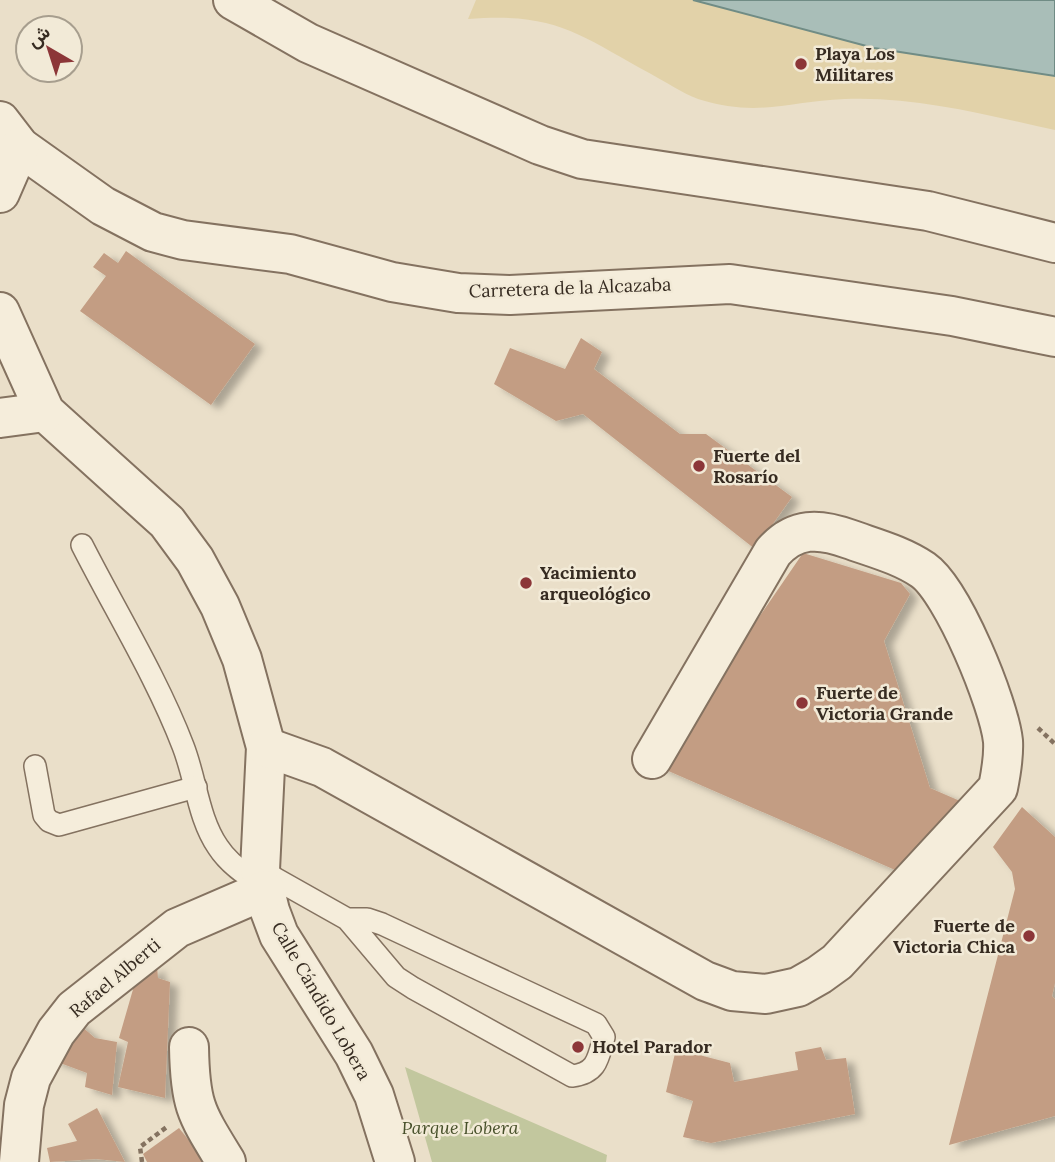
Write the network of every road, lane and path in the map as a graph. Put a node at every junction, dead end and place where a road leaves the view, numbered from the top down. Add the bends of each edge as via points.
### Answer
1 (233, 0) edge
2 (10, 134) edge
3 (0, 193) edge
4 (1055, 243) edge
5 (0, 312) edge
6 (1055, 337) edge
7 (45, 412) junction
8 (0, 418) edge
9 (82, 545) dead end
10 (1032, 723) dead end
11 (1055, 744) edge
12 (265, 747) junction
13 (652, 758) dead end
14 (35, 766) dead end
15 (196, 787) junction
16 (262, 882) junction
17 (347, 919) junction
18 (190, 1047) dead end
19 (193, 1107) junction
20 (19, 1162) edge
21 (142, 1162) edge
22 (226, 1162) edge
23 (395, 1162) edge

1 - 4 street via 308,43 582,159 928,211
2 - 3 street
2 - 6 street, Carretera de la Alcazaba via 103,206 153,232 290,254 392,282 457,293 510,295 730,284 939,314
5 - 7 street
7 - 8 street
7 - 12 street, Calle Cándido Lobera via 167,522 195,560 242,659
9 - 15 lane via 174,726
10 - 11 path
12 - 13 street via 322,767 705,981 732,991 766,994 798,987 837,962 989,799 998,788 1003,739 986,680 945,595 925,571 903,558 817,530 792,536 773,552
12 - 16 street, Calle Cándido Lobera
14 - 15 lane via 44,815 54,824
15 - 16 lane via 217,847 230,862
16 - 17 lane
16 - 20 street, Rafael Alberti via 177,928 74,1009 55,1032 31,1078 23,1105
16 - 23 street, Calle Cándido Lobera via 279,935 374,1095
17 - 17 lane via 396,977 413,988 572,1076 597,1065 604,1037 596,1024 382,924
18 - 19 street
19 - 21 path via 140,1147
19 - 22 street

